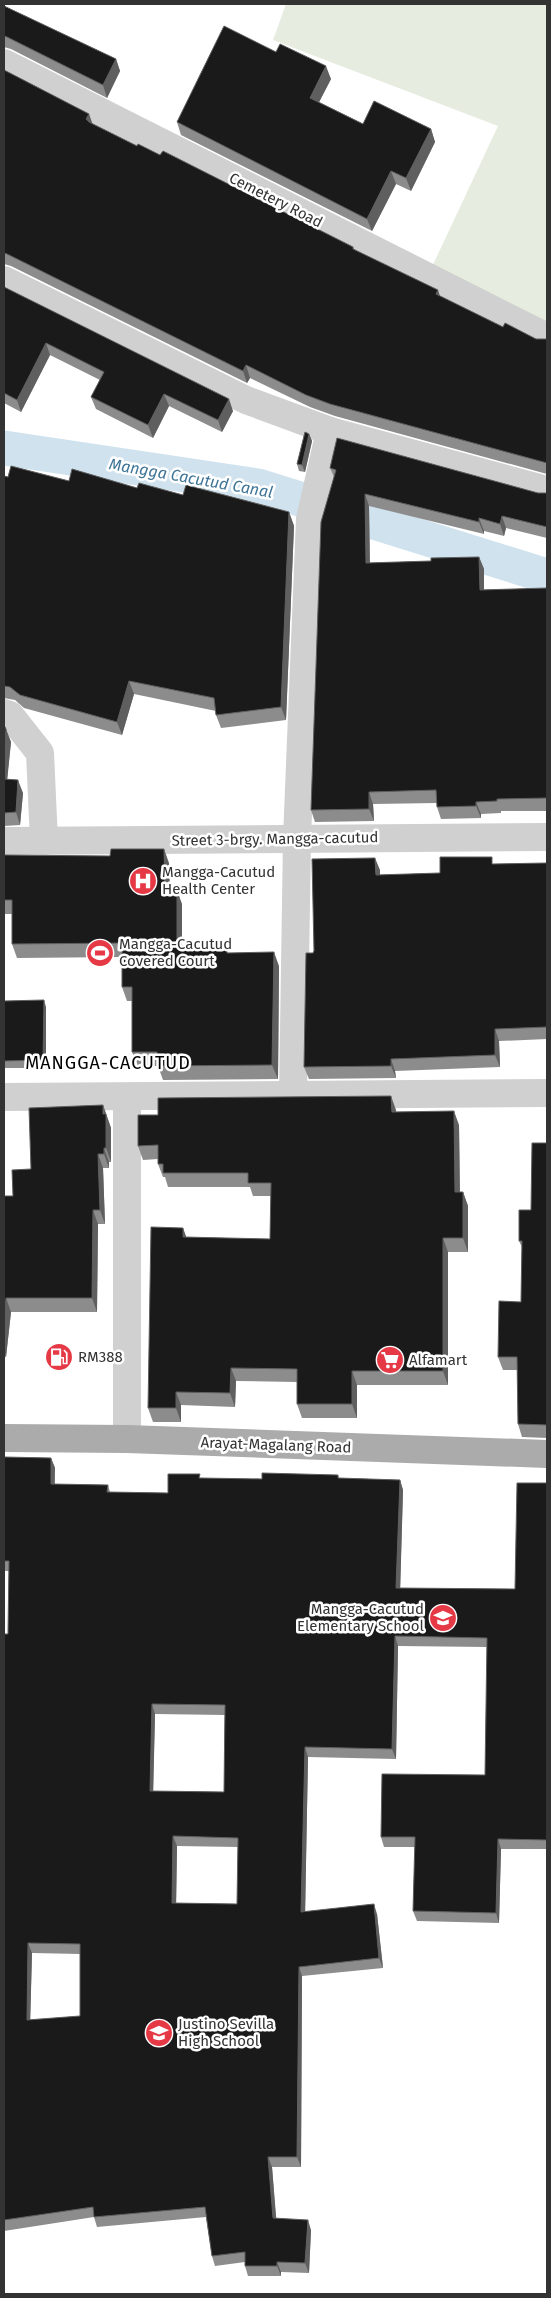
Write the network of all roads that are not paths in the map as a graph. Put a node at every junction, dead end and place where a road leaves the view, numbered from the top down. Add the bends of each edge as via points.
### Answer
1 (4, 63) edge
2 (4, 280) edge
3 (547, 337) edge
4 (330, 431) junction
5 (547, 490) edge
6 (4, 713) edge
7 (547, 837) edge
8 (296, 838) junction
9 (4, 841) edge
10 (44, 841) junction
11 (547, 1093) edge
12 (294, 1095) junction
13 (4, 1097) edge
14 (127, 1097) junction
15 (4, 1438) edge
16 (127, 1439) junction
17 (547, 1454) edge

1 - 3 street, Cemetery Road
2 - 4 street via 246,400
4 - 5 street
4 - 8 street via 310,519
6 - 10 street via 10,715 40,753
7 - 8 street, Street 3-brgy. Mangga-cacutud
8 - 10 street, Street 3-brgy. Mangga-cacutud
8 - 12 street
9 - 10 street, Street 3-brgy. Mangga-cacutud
11 - 12 street
12 - 14 street
13 - 14 street
14 - 16 street
15 - 16 main road, Arayat-Magalang Road
16 - 17 main road, Arayat-Magalang Road

